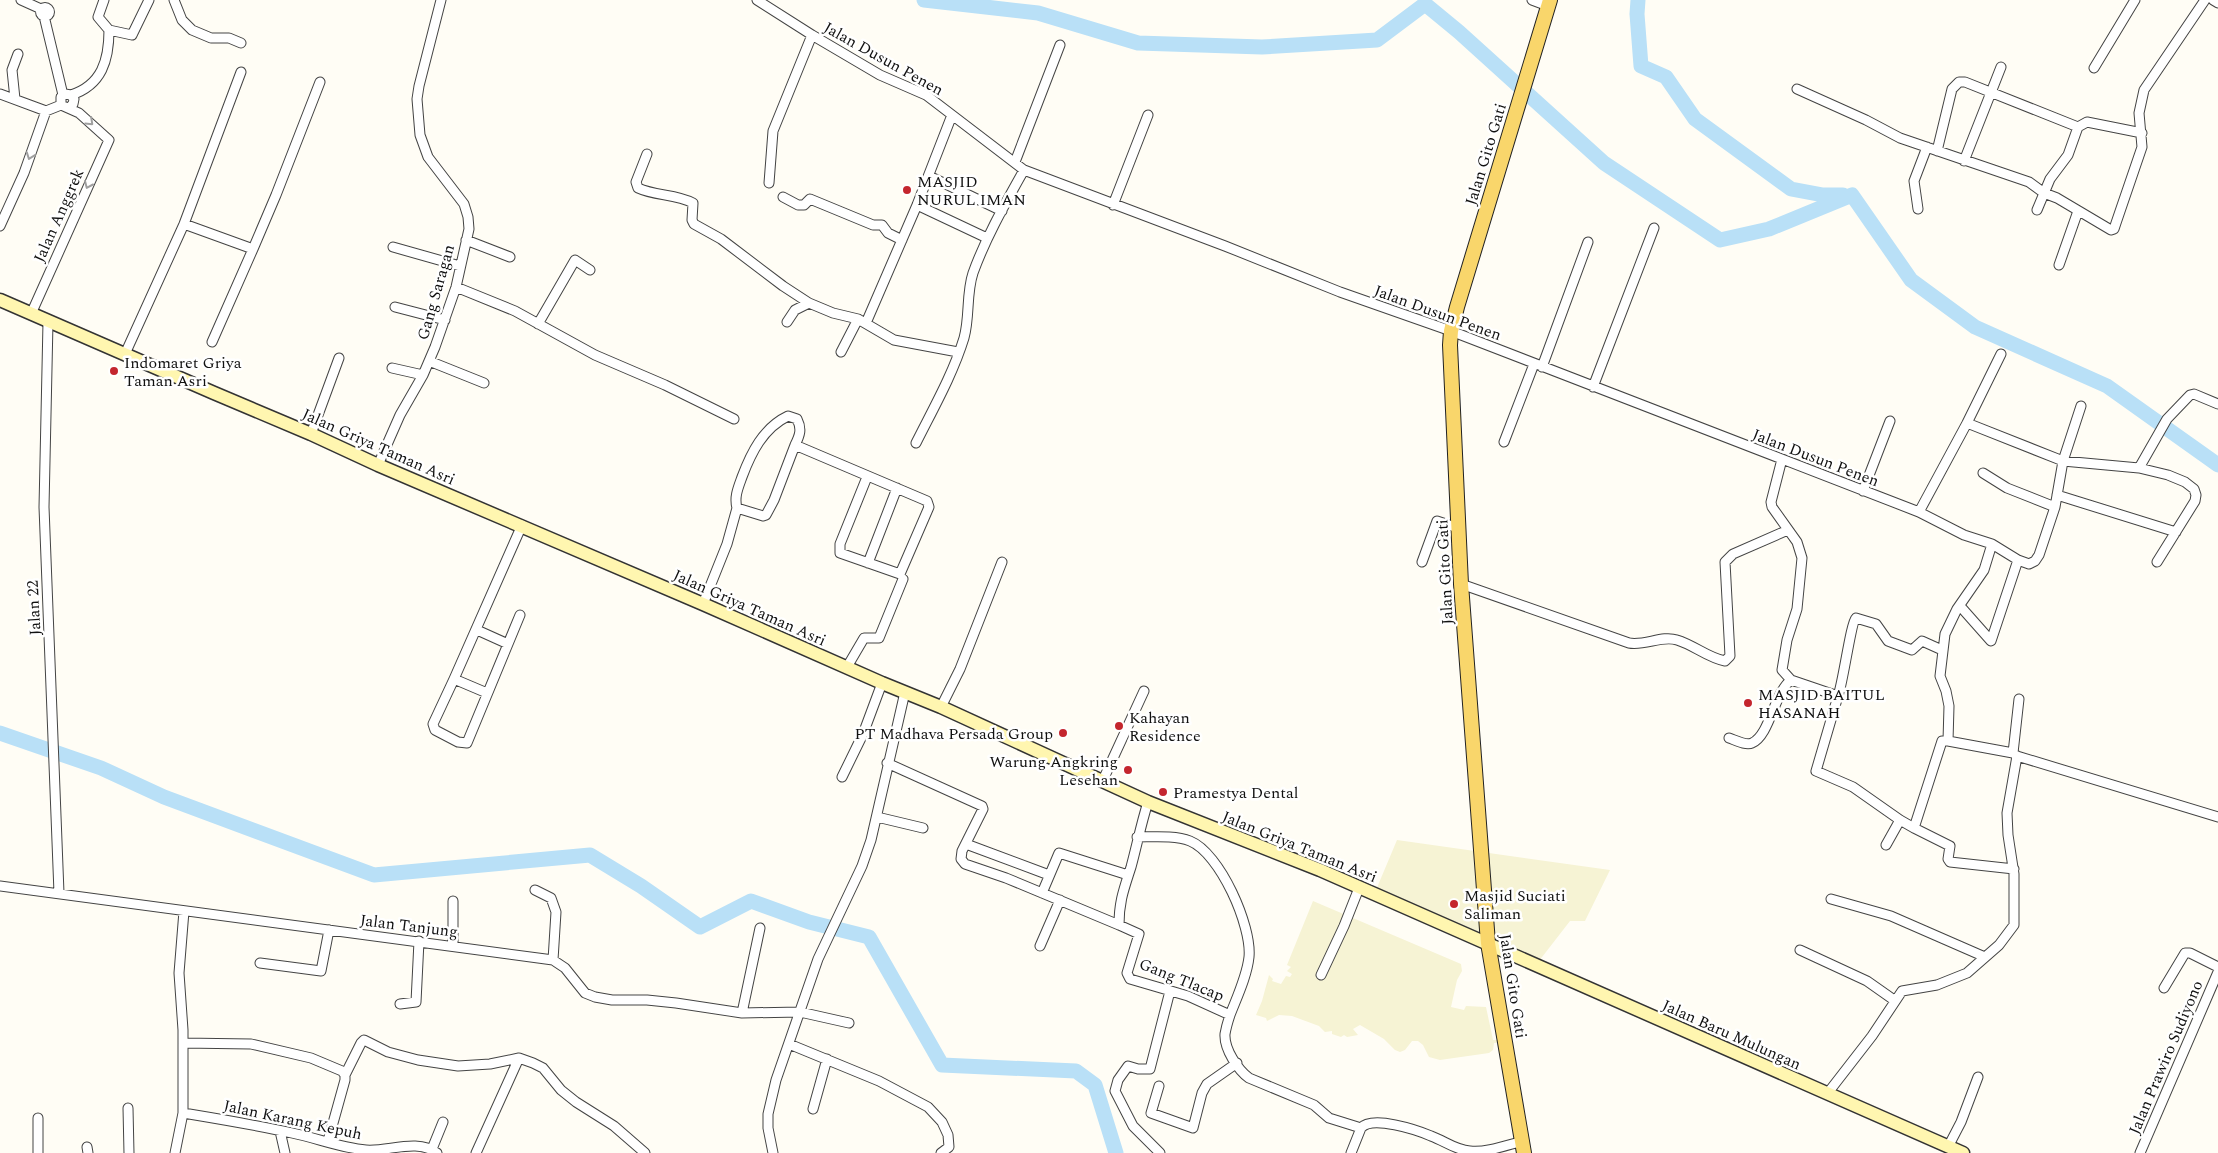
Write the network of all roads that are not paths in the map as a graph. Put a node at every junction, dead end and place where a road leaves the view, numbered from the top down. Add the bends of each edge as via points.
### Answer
1 (21, 0) edge
2 (104, 0) edge
3 (149, 0) edge
4 (174, 0) edge
5 (442, 0) edge
6 (757, 0) edge
7 (1532, 0) edge
8 (2134, 0) edge
9 (2205, 0) edge
10 (2213, 0) edge
11 (1549, 3) edge
12 (2218, 3) edge
13 (46, 8) edge
14 (109, 30) junction
15 (812, 35) junction
16 (241, 43) dead end
17 (1060, 44) dead end
18 (18, 54) dead end
19 (2001, 67) dead end
20 (2094, 68) dead end
21 (241, 72) dead end
22 (320, 82) dead end
23 (1797, 88) dead end
24 (1991, 92) junction
25 (67, 95) junction
26 (1, 98) edge
27 (15, 100) junction
28 (65, 106) junction
29 (46, 111) junction
30 (952, 115) junction
31 (1148, 115) dead end
32 (2078, 128) junction
33 (2142, 133) junction
34 (1927, 147) junction
35 (1937, 151) junction
36 (647, 154) dead end
37 (1964, 161) junction
38 (1015, 162) junction
39 (1024, 170) junction
40 (928, 176) junction
41 (769, 183) dead end
42 (2044, 193) junction
43 (783, 197) dead end
44 (917, 205) junction
45 (1113, 205) junction
46 (1918, 209) dead end
47 (2037, 210) dead end
48 (1002, 211) junction
49 (2078, 211) junction
50 (184, 224) junction
51 (0, 226) edge
52 (1654, 228) dead end
53 (988, 238) junction
54 (466, 240) junction
55 (902, 240) junction
56 (1588, 242) dead end
57 (393, 247) dead end
58 (253, 249) junction
59 (510, 256) dead end
60 (2059, 265) dead end
61 (460, 266) junction
62 (590, 270) dead end
63 (456, 287) junction
64 (0, 300) edge
65 (808, 303) junction
66 (395, 307) dead end
67 (33, 308) junction
68 (446, 320) junction
69 (862, 321) junction
70 (48, 322) junction
71 (787, 322) dead end
72 (538, 324) junction
73 (1451, 331) junction
74 (212, 342) dead end
75 (841, 352) dead end
76 (958, 352) junction
77 (124, 354) junction
78 (2001, 354) dead end
79 (339, 358) dead end
80 (428, 361) junction
81 (1538, 365) junction
82 (392, 368) dead end
83 (423, 375) junction
84 (484, 383) dead end
85 (1593, 387) junction
86 (2218, 404) edge
87 (2081, 406) dead end
88 (734, 419) dead end
89 (1890, 421) dead end
90 (1967, 423) junction
91 (311, 434) junction
92 (1504, 442) dead end
93 (916, 443) dead end
94 (795, 445) junction
95 (1782, 459) junction
96 (2063, 462) junction
97 (378, 466) junction
98 (2139, 468) junction
99 (1983, 473) dead end
100 (867, 477) junction
101 (897, 488) junction
102 (1863, 491) junction
103 (2057, 495) junction
104 (2055, 507) junction
105 (737, 508) junction
106 (1919, 512) junction
107 (522, 525) junction
108 (1458, 528) junction
109 (1788, 530) junction
110 (2176, 532) junction
111 (1992, 544) junction
112 (2018, 560) junction
113 (1002, 562) dead end
114 (1422, 562) dead end
115 (2156, 562) dead end
116 (868, 563) junction
117 (903, 579) dead end
118 (1462, 584) junction
119 (703, 604) junction
120 (1958, 607) junction
121 (520, 615) dead end
122 (477, 630) junction
123 (508, 644) junction
124 (1942, 650) junction
125 (847, 667) junction
126 (454, 679) junction
127 (1791, 680) junction
128 (882, 683) junction
129 (1144, 691) dead end
130 (905, 692) junction
131 (487, 693) junction
132 (1838, 696) junction
133 (2019, 699) dead end
134 (942, 708) junction
135 (1729, 738) dead end
136 (1948, 741) junction
137 (2015, 755) junction
138 (887, 763) junction
139 (842, 777) dead end
140 (1103, 780) junction
141 (1148, 802) junction
142 (877, 817) junction
143 (2218, 817) edge
144 (1900, 820) junction
145 (923, 828) dead end
146 (1914, 828) junction
147 (1137, 838) junction
148 (966, 844) junction
149 (1886, 845) dead end
150 (2014, 869) junction
151 (1049, 875) junction
152 (1128, 875) junction
153 (0, 886) edge
154 (1359, 888) junction
155 (534, 890) dead end
156 (59, 893) junction
157 (1042, 893) junction
158 (1831, 898) dead end
159 (1060, 900) junction
160 (453, 901) dead end
161 (184, 911) junction
162 (1119, 925) junction
163 (760, 928) dead end
164 (329, 930) junction
165 (420, 941) junction
166 (1488, 943) junction
167 (452, 946) junction
168 (1040, 946) dead end
169 (1800, 950) dead end
170 (1985, 957) junction
171 (552, 960) junction
172 (260, 963) dead end
173 (2218, 967) edge
174 (2218, 972) edge
175 (1321, 975) dead end
176 (2164, 988) dead end
177 (1170, 992) junction
178 (1894, 1000) junction
179 (400, 1004) dead end
180 (800, 1012) junction
181 (742, 1013) junction
182 (1230, 1015) junction
183 (849, 1023) dead end
184 (183, 1043) junction
185 (789, 1044) junction
186 (519, 1058) junction
187 (827, 1059) junction
188 (1237, 1063) junction
189 (345, 1075) junction
190 (1978, 1077) dead end
191 (1159, 1086) dead end
192 (1827, 1094) junction
193 (128, 1108) dead end
194 (813, 1109) dead end
195 (183, 1113) junction
196 (38, 1118) dead end
197 (443, 1122) dead end
198 (1361, 1128) junction
199 (280, 1131) junction
200 (328, 1141) junction
201 (1523, 1147) edge
202 (1948, 1147) junction
203 (1449, 1150) edge
204 (434, 1151) edge
205 (38, 1153) edge
206 (129, 1153) edge
207 (175, 1153) edge
208 (285, 1153) edge
209 (476, 1153) edge
210 (643, 1153) edge
211 (773, 1153) edge
212 (941, 1153) edge
213 (1160, 1153) edge
214 (1352, 1153) edge
215 (1963, 1153) edge
216 (2140, 1153) edge

1 - 13 street
2 - 14 street via 98,17
3 - 14 street via 132,35
4 - 16 street via 182,20 192,30 210,38 235,39
5 - 54 street, Gang Saragan via 417,99 420,135 428,158 464,204 469,229
6 - 15 street, Jalan Dusun Penen
7 - 11 street
8 - 20 street
9 - 33 street via 2144,90 2139,113
10 - 12 street
11 - 73 main road, Jalan Gito Gati
13 - 25 street
14 - 25 street via 108,56 95,81 80,92
15 - 30 street, Jalan Dusun Penen via 880,75 926,95
15 - 41 street via 773,131
17 - 38 street
18 - 27 street via 12,70
19 - 24 street
21 - 50 street
22 - 58 street
23 - 34 street via 1900,138
24 - 32 street
24 - 35 street via 1965,82 1955,85
24 - 37 street
25 - 28 street via 60,99
25 - 28 street via 74,102
26 - 27 street
27 - 29 street
28 - 29 street
28 -> 67 street, Jalan Anggrek via 79,113 109,140
29 -> 51 street via 24,173
30 - 38 street, Jalan Dusun Penen
30 - 40 street
31 - 45 street
32 - 33 street via 2087,122
32 - 42 street via 2068,155 2050,178
33 - 49 street via 2142,148 2114,229 2104,227
34 - 35 street
34 - 46 street via 1914,180
35 - 37 street
36 - 65 street via 636,182 638,188 692,203 694,224 722,239
37 - 42 street via 2029,182
38 - 39 street, Jalan Dusun Penen
39 - 45 street, Jalan Dusun Penen
39 - 48 street
40 - 44 street
40 - 48 street
42 - 47 street
42 - 49 street
43 - 55 street via 798,205 804,205 810,199 873,225 882,225 888,233
44 - 53 street
44 - 55 street
45 - 73 street, Jalan Dusun Penen
48 - 53 street
49 - 60 street
50 - 58 street
50 - 77 street
52 - 85 street
53 - 76 street via 970,285 967,321
54 - 59 street
54 - 61 street, Gang Saragan
55 - 69 street
56 - 81 street
57 - 61 street
58 - 74 street
61 - 63 street, Gang Saragan
62 - 72 street via 575,260
63 - 68 street, Gang Saragan
63 - 72 street
64 - 67 street, Jalan Griya Taman Asri
65 - 69 street
65 - 71 street via 796,310
66 - 68 street
67 - 70 street, Jalan Griya Taman Asri
68 - 80 street, Gang Saragan
69 - 75 street
69 - 76 street via 894,340
70 - 77 street, Jalan Griya Taman Asri
70 - 156 street, Jalan 22 via 44,508
72 - 88 street via 595,355
73 - 81 street, Jalan Dusun Penen
73 - 108 main road, Jalan Gito Gati
76 - 93 street
77 - 91 street, Jalan Griya Taman Asri
78 - 90 street
79 - 91 street
80 - 83 street, Gang Saragan
80 - 84 street
81 - 85 street, Jalan Dusun Penen
81 - 92 street
82 - 83 street
83 - 97 street, Gang Saragan via 400,415
85 - 95 street, Jalan Dusun Penen
86 - 98 street via 2192,394 2167,419
87 - 96 street
89 - 102 street
90 - 96 street
90 - 106 street
91 - 97 street, Jalan Griya Taman Asri
94 - 100 street
94 - 105 street via 766,515
94 - 105 street via 801,427 797,419 788,416 765,433 750,456 737,491
95 - 102 street, Jalan Dusun Penen
95 - 109 street via 1771,502
96 - 98 street
96 - 103 street
97 - 107 street, Jalan Griya Taman Asri
98 - 110 street via 2185,482 2194,489 2195,501
99 - 104 street via 2007,488
100 - 101 street
100 - 116 street via 839,548 842,555
101 - 116 street
101 - 116 street via 924,499 930,507 900,574
102 - 106 street, Jalan Dusun Penen
103 - 104 street
103 - 110 street
104 - 112 street via 2036,561 2029,564
105 - 119 street via 727,544
106 - 111 street, Jalan Dusun Penen via 1964,535
107 - 119 street, Jalan Griya Taman Asri
107 - 122 street
108 - 114 street via 1437,521
108 - 118 main road, Jalan Gito Gati
109 - 118 street via 1732,554 1725,562 1730,656 1725,661 1677,640 1629,642
109 - 127 street via 1802,558 1797,609 1781,667
110 - 115 street
111 - 112 street, Jalan Dusun Penen
111 - 120 street via 1984,570
112 - 120 street via 1991,641
113 - 134 street
117 - 125 street via 880,638 864,638
118 - 166 main road, Jalan Gito Gati
119 - 125 street, Jalan Griya Taman Asri
120 - 124 street via 1945,634
121 - 123 street
122 - 123 street
122 - 126 street
123 - 131 street
124 - 132 street via 1922,641 1912,650 1890,642 1876,624 1856,618
124 - 136 street via 1940,676 1949,706
125 - 128 street, Jalan Griya Taman Asri
126 - 131 street
126 - 131 street via 433,724 435,730 458,742 467,743
127 - 132 street
127 - 135 street via 1782,689 1767,723 1753,742 1748,744
128 - 130 street, Jalan Griya Taman Asri
128 - 139 street
129 - 140 street
130 - 134 street, Jalan Griya Taman Asri
130 - 138 street
132 - 144 street via 1816,770 1853,788
133 - 137 street
134 - 140 street, Jalan Griya Taman Asri
136 - 137 street
136 - 146 street via 1942,741
137 - 143 street
137 - 150 street via 2007,813
138 - 142 street
138 - 148 street via 982,806
140 - 141 street, Jalan Griya Taman Asri
141 - 147 street
141 - 154 street, Jalan Griya Taman Asri
142 - 145 street
142 - 180 street via 862,866 818,959
144 - 146 street
144 - 149 street
146 - 150 street via 1950,846 1950,862
147 - 152 street
147 - 182 street via 1191,841 1209,858 1238,903 1247,929 1248,959
148 - 151 street
148 - 157 street via 962,859 965,864
150 - 170 street via 2014,925
151 - 152 street via 1057,854 1061,853
151 - 157 street
152 - 162 street via 1123,887
153 - 156 street, Jalan Tanjung
154 - 166 street, Jalan Griya Taman Asri
154 - 175 street
155 - 171 street via 551,898 556,912
156 - 161 street, Jalan Tanjung
157 - 159 street
158 - 170 street via 1891,916
159 - 162 street
159 - 168 street
160 - 167 street
161 - 164 street, Jalan Tanjung
161 - 184 street via 179,973
162 - 177 street, Gang Tlacap via 1139,934 1127,973 1130,979
163 - 181 street
164 - 165 street, Jalan Tanjung
164 - 172 street via 321,971
165 - 167 street, Jalan Tanjung
165 - 179 street via 416,1002
166 - 192 street, Jalan Baru Mulungan
166 - 201 main road, Jalan Gito Gati
167 - 171 street, Jalan Tanjung
169 - 178 street via 1867,981
170 - 178 street via 1967,973 1937,985 1902,990
171 - 181 street via 565,968 586,993 595,997 676,1003
173 - 176 street via 2184,953
174 - 216 street, Jalan Prawiro Sudiyono
177 - 182 street, Gang Tlacap via 1188,996
177 - 213 street via 1150,1069 1128,1066 1115,1091 1133,1126
178 - 192 street via 1872,1036
180 - 181 street
180 - 183 street
180 - 185 street
182 - 188 street, Gang Tlacap via 1225,1036 1229,1052
184 - 189 street via 251,1044 311,1058
184 - 195 street
185 - 187 street
185 - 211 street via 768,1114
186 - 189 street via 458,1066 395,1054 364,1040
186 - 209 street
186 - 210 street via 543,1068 561,1090 614,1126
187 - 194 street
187 - 212 street via 928,1107 942,1122 948,1135 949,1147
188 - 191 street via 1207,1084 1193,1128 1151,1114
188 - 198 street, Gang Tlacap via 1241,1073 1249,1078 1314,1105 1329,1118
189 - 200 street
190 - 202 street
192 - 202 street, Jalan Baru Mulungan
193 - 206 street
195 - 199 street, Jalan Karang Kepuh
195 - 207 street
196 - 205 street
197 - 204 street
198 - 203 street, Gang Tlacap via 1370,1123 1392,1125 1430,1135
198 - 214 street
199 - 200 street, Jalan Karang Kepuh
199 - 208 street
200 - 204 street, Jalan Karang Kepuh via 368,1150 402,1146
201 - 203 street, Gang Tlacap via 1473,1152
202 - 215 street, Jalan Baru Mulungan

